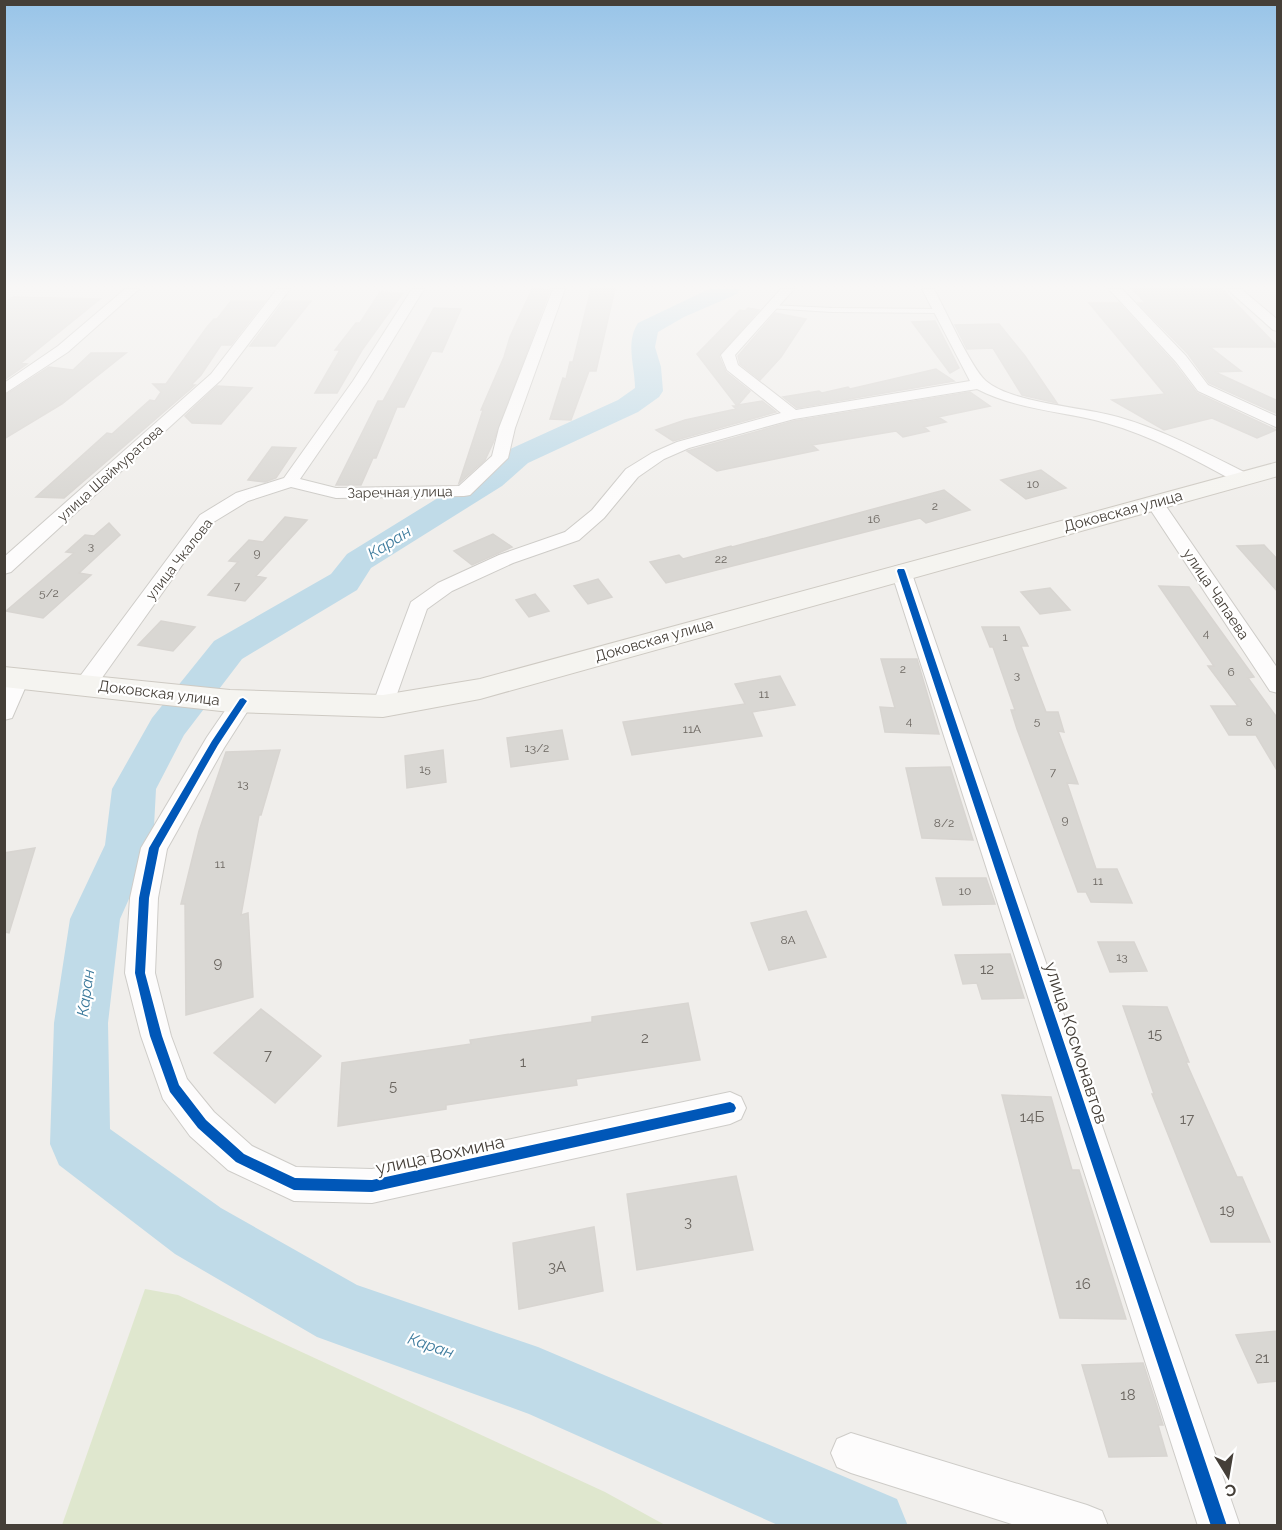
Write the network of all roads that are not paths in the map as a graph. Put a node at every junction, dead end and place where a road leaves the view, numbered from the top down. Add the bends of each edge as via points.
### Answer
1 (47, 360) edge
2 (229, 360) edge
3 (373, 360) edge
4 (532, 360) edge
5 (730, 360) edge
6 (966, 360) edge
7 (1182, 360) edge
8 (979, 384) junction
9 (4, 390) edge
10 (793, 415) junction
11 (1278, 423) edge
12 (1278, 469) edge
13 (1242, 478) junction
14 (290, 482) junction
15 (1155, 503) junction
16 (4, 568) edge
17 (901, 571) junction
18 (9, 680) edge
19 (86, 684) junction
20 (1278, 686) edge
21 (236, 701) junction
22 (383, 706) junction
23 (4, 712) edge
24 (730, 1108) dead end
25 (851, 1453) dead end
26 (1087, 1526) edge
27 (1219, 1526) edge

1 - 9 street
2 - 16 street, улица Шаймуратова via 216,377
3 - 14 street
4 - 14 street, Заречная улица via 500,458 465,491 336,493
5 - 10 street via 732,367
6 - 8 street
7 - 11 street via 1203,388
8 - 10 street
8 - 13 street via 995,392 1113,420 1175,442
10 - 22 street via 683,445 658,456 632,473 598,514 572,536 506,559 445,587 418,606
12 - 13 main road, Доковская улица
13 - 15 main road, Доковская улица
14 - 19 street, улица Чкалова via 242,497 206,519
15 - 17 main road, Доковская улица
15 - 20 street, улица Чапаева
17 - 22 main road, Доковская улица via 480,688
17 - 27 street, улица Космонавтов
18 - 19 main road, Доковская улица
18 - 23 street, Доковская улица
19 - 21 main road, Доковская улица
21 - 22 main road, Доковская улица
21 - 24 street, улица Вохмина via 154,848 144,898 140,973 174,1088 202,1124 240,1158 294,1184 372,1186
25 - 26 street

